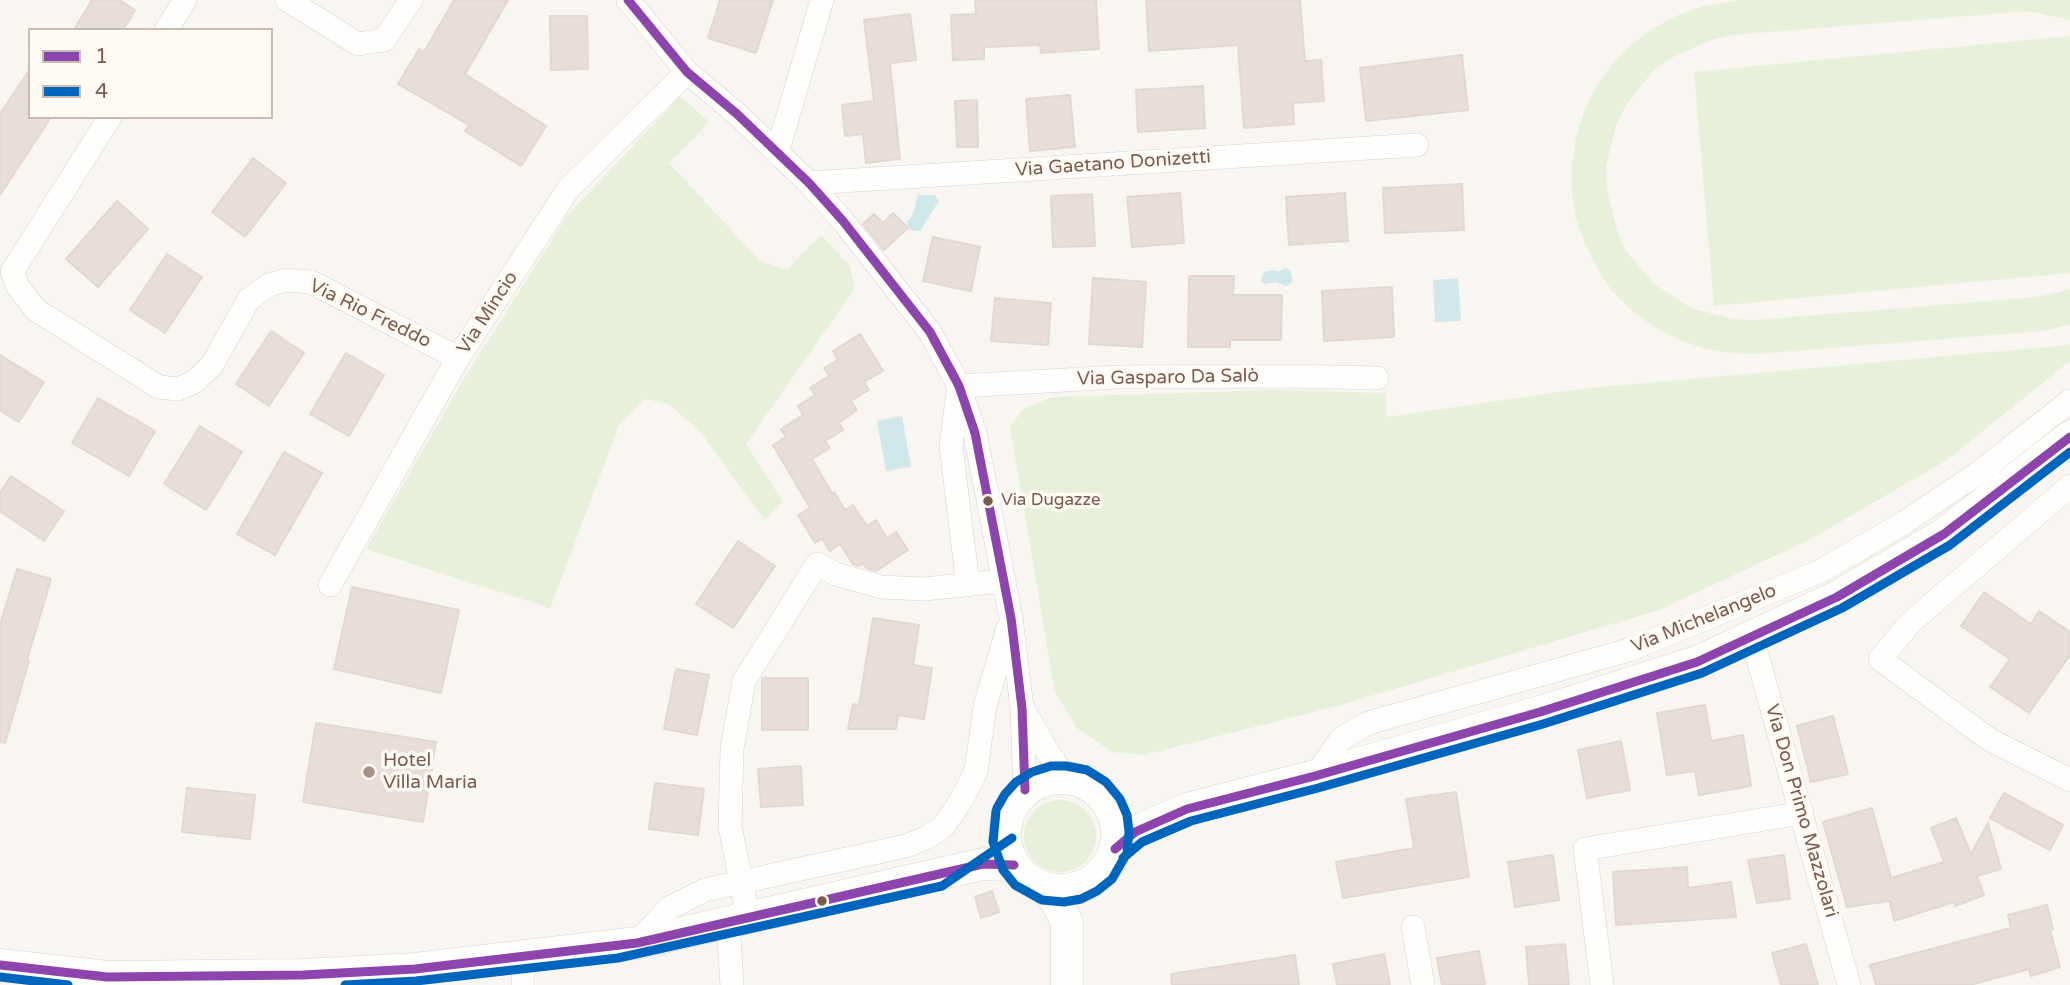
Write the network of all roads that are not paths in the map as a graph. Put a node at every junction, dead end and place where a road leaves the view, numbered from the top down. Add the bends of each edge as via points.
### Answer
1 (185, 0) edge
2 (287, 0) edge
3 (411, 0) edge
4 (628, 0) edge
5 (822, 0) edge
6 (167, 28) edge
7 (687, 72) junction
8 (109, 119) edge
9 (1417, 145) dead end
10 (777, 153) junction
11 (809, 183) junction
12 (458, 358) junction
13 (1377, 378) dead end
14 (959, 386) junction
15 (2070, 401) edge
16 (2070, 437) edge
17 (2070, 486) edge
18 (1003, 581) junction
19 (330, 585) dead end
20 (968, 585) junction
21 (1011, 618) junction
22 (1752, 638) junction
23 (1022, 708) junction
24 (1315, 776) junction
25 (1065, 778) junction
26 (2070, 780) edge
27 (1025, 790) junction
28 (1109, 805) junction
29 (1187, 809) junction
30 (1802, 813) junction
31 (1005, 828) junction
32 (1115, 849) junction
33 (1014, 865) junction
34 (937, 874) junction
35 (1092, 880) junction
36 (743, 883) junction
37 (1046, 888) junction
38 (738, 920) junction
39 (1413, 927) dead end
40 (637, 943) junction
41 (0, 965) edge
42 (523, 971) edge
43 (1068, 977) edge
44 (303, 980) edge
45 (732, 985) edge
46 (1423, 985) edge
47 (1602, 985) edge
48 (1849, 985) edge

1 - 6 street
2 - 3 street via 358,44 384,40
4 - 7 street
5 - 10 street
7 - 10 street
7 - 12 street, Via Mincio via 569,188
8 - 12 street, Via Rio Freddo via 12,272 36,310 159,387 178,389 194,382 212,365 249,299 286,280 311,282
9 - 11 street, Via Gaetano Donizetti
10 - 11 street
11 - 14 street via 930,332
12 - 19 street, Via Mincio
13 - 14 street, Via Gasparo Da Salò via 1118,377
14 - 18 street via 975,433
14 - 20 street via 951,446
15 - 24 street, Via Michelangelo via 1977,474 1821,571 1629,650 1368,723 1341,739
16 - 22 street, Via Michelangelo via 1944,534 1837,597
17 - 26 street via 1910,622 1880,659 1990,740
18 - 20 street
18 - 21 street
20 - 36 street via 881,587 817,564 744,681 732,749 730,826
21 - 23 street
21 - 36 street via 985,706 976,771 943,827 906,846
22 - 24 street, Via Michelangelo via 1697,662 1541,712
22 - 30 street, Via Don Primo Mazzolari
23 - 25 street
23 - 27 street
24 - 29 street, Via Michelangelo
25 - 27 street via 1051,778
25 - 28 street via 1098,791
27 - 31 street via 1008,814
28 - 29 street, Via Michelangelo
28 - 32 street via 1115,819
29 - 32 street, Via Michelangelo via 1135,832
30 - 47 street via 1585,849
30 - 48 street, Via Don Primo Mazzolari
31 - 33 street via 1004,841
31 - 34 street
32 - 35 street
33 - 34 street via 983,864
33 - 37 street via 1023,876
34 - 38 street
35 - 37 street via 1062,890
35 - 43 street
36 - 38 street
36 - 40 street via 705,890 669,908
37 - 43 street via 1067,923
38 - 40 street
38 - 45 street
39 - 46 street
40 - 42 street
41 - 44 street via 107,977
42 - 44 street via 415,969

